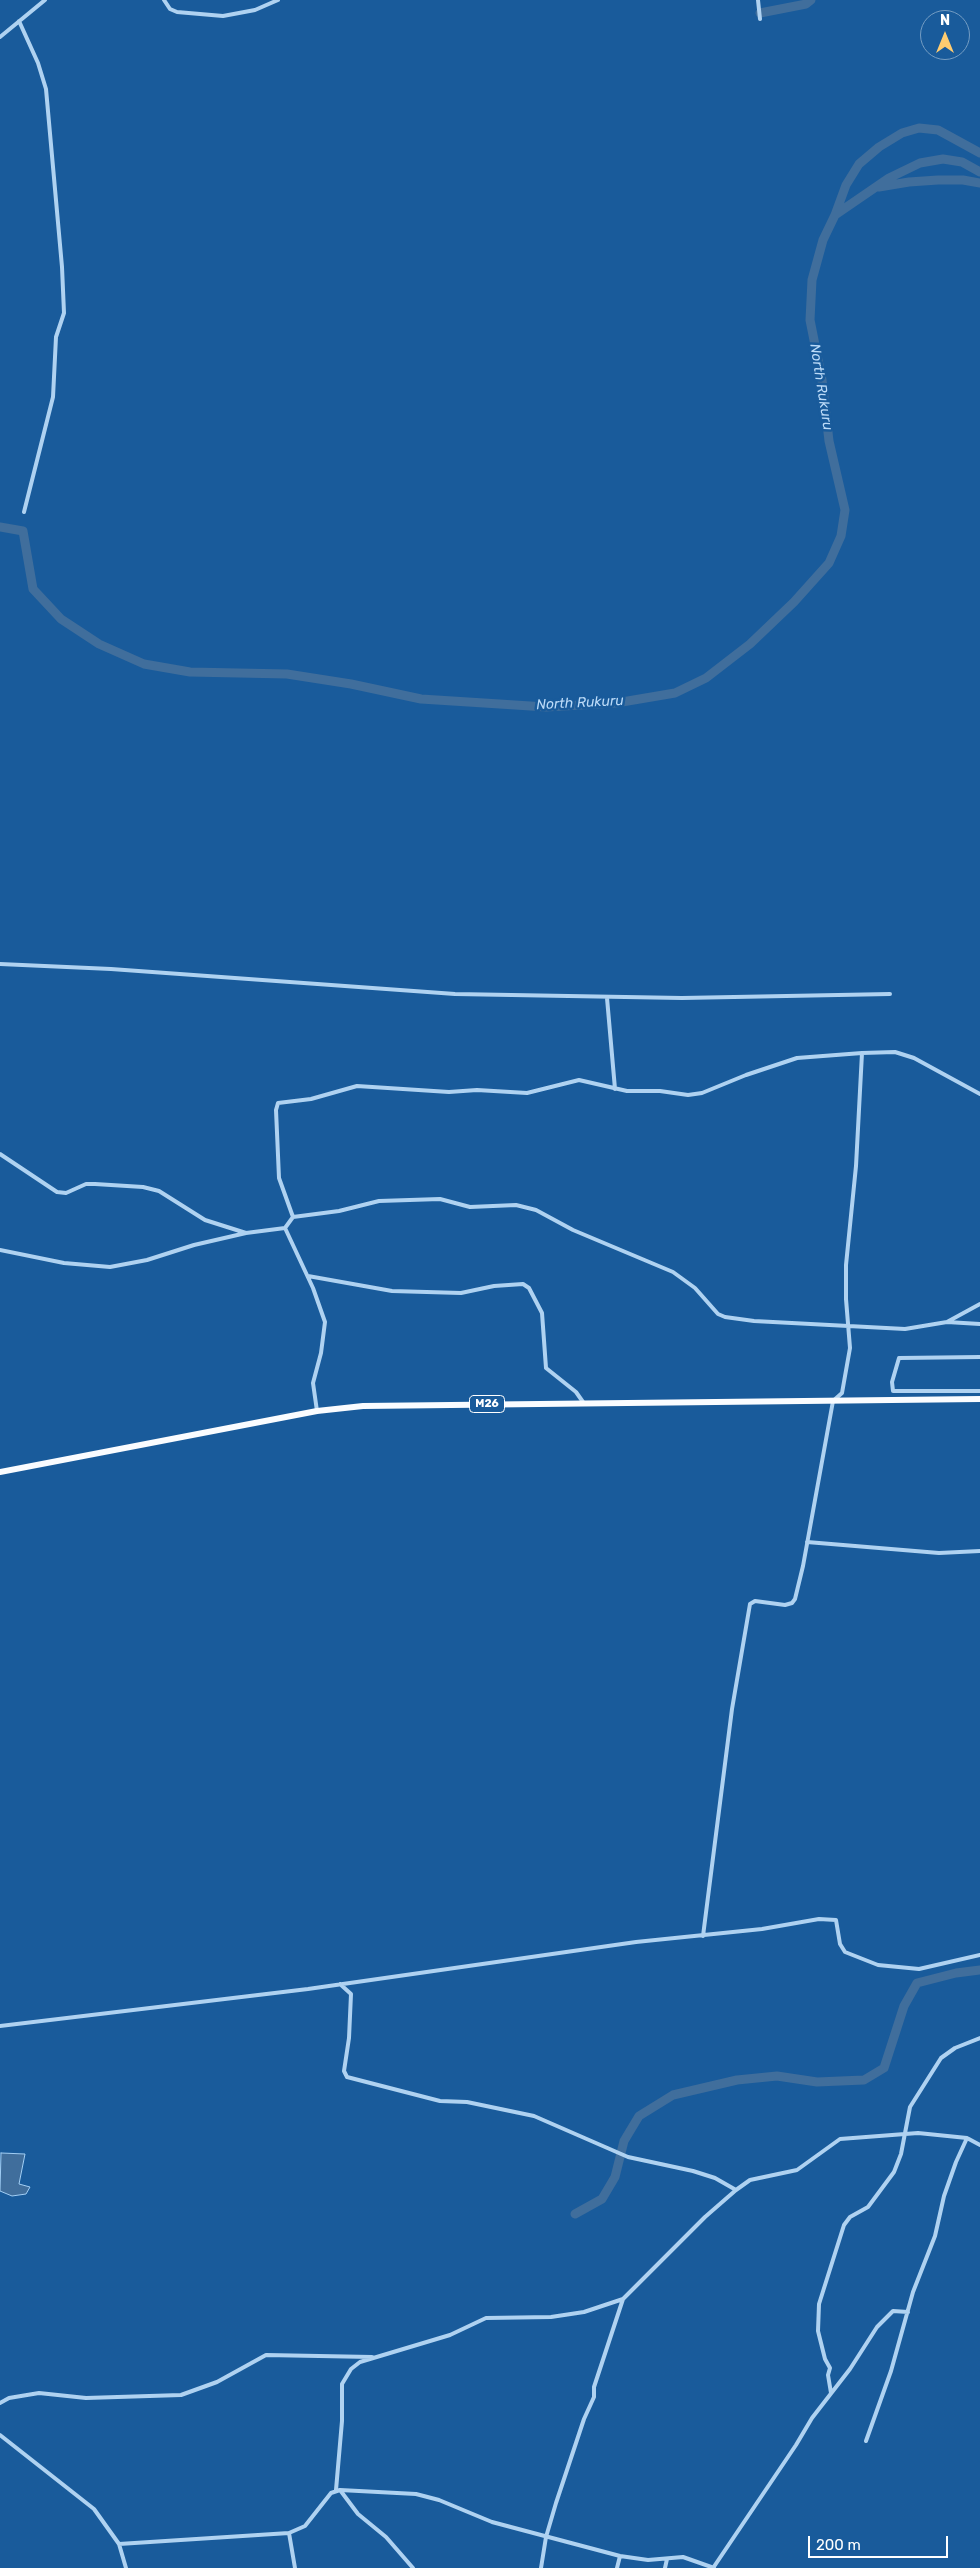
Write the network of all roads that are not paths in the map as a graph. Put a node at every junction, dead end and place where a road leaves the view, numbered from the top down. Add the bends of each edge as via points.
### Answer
1 (45, 0) edge
2 (164, 0) edge
3 (263, 0) edge
4 (278, 0) edge
5 (758, 0) edge
6 (264, 6) junction
7 (760, 19) dead end
8 (19, 21) junction
9 (0, 37) edge
10 (24, 512) dead end
11 (0, 964) edge
12 (890, 994) dead end
13 (608, 998) junction
14 (862, 1053) junction
15 (615, 1089) junction
16 (979, 1092) edge
17 (0, 1154) edge
18 (293, 1217) junction
19 (285, 1228) junction
20 (246, 1233) junction
21 (0, 1250) edge
22 (308, 1276) junction
23 (980, 1304) edge
24 (947, 1322) junction
25 (980, 1324) edge
26 (849, 1326) junction
27 (980, 1357) edge
28 (980, 1391) edge
29 (980, 1399) edge
30 (833, 1401) junction
31 (583, 1402) junction
32 (317, 1411) junction
33 (0, 1472) edge
34 (807, 1542) junction
35 (980, 1552) edge
36 (703, 1936) junction
37 (980, 1955) edge
38 (340, 1984) junction
39 (0, 2026) edge
40 (980, 2038) edge
41 (904, 2133) junction
42 (967, 2138) junction
43 (980, 2145) edge
44 (736, 2190) junction
45 (623, 2299) junction
46 (908, 2312) junction
47 (376, 2358) junction
48 (831, 2393) junction
49 (0, 2403) edge
50 (0, 2435) edge
51 (866, 2441) dead end
52 (338, 2490) junction
53 (289, 2534) junction
54 (546, 2537) junction
55 (119, 2544) junction
56 (620, 2556) junction
57 (667, 2559) junction
58 (126, 2568) edge
59 (295, 2568) edge
60 (413, 2568) edge
61 (541, 2568) edge
62 (617, 2568) edge
63 (665, 2568) edge
64 (713, 2568) edge

1 - 8 street
2 - 6 street via 176,12 215,16 237,15
3 - 6 street
4 - 6 street
5 - 7 street
8 - 9 street
8 - 10 street via 46,89 64,313 56,337 56,372 49,414
11 - 13 street via 455,994
12 - 13 street
13 - 15 street
14 - 15 street via 797,1058 702,1093 688,1095
14 - 16 street via 895,1052 914,1058
14 - 26 street via 856,1166 846,1265
15 - 18 street via 578,1080 532,1093 357,1086 311,1099 278,1103 279,1178
17 - 20 street via 57,1192 86,1184 144,1186 159,1191 205,1220
18 - 19 street
18 - 26 street via 331,1213 386,1200 440,1199 470,1207 526,1207 673,1272 725,1317 754,1322
19 - 20 street
19 - 22 street
20 - 21 street via 110,1267 64,1264
22 - 31 street via 392,1291 461,1293 523,1284 529,1288 542,1313 546,1368 576,1392
22 - 32 street via 325,1322 313,1383
23 - 24 street
24 - 25 street
24 - 26 street via 895,1329
26 - 30 street via 849,1354 842,1393
27 - 28 street via 899,1358 892,1391
29 - 30 main road, M26
30 - 31 main road, M26
30 - 34 street
31 - 32 main road, M26 via 363,1406
32 - 33 main road, M26
34 - 35 street via 939,1553
34 - 36 street via 792,1603 780,1605 754,1601 750,1604 732,1709
36 - 37 street via 834,1919 845,1952 878,1965 920,1969
36 - 38 street via 636,1942
38 - 39 street
38 - 44 street via 351,1994 346,2077 440,2101 467,2102 534,2116 614,2152 698,2173
40 - 41 street via 941,2058 912,2102
41 - 42 street
41 - 44 street via 840,2139 797,2170 750,2180
41 - 48 street via 894,2172 875,2200 844,2224 822,2291 818,2331 830,2368
42 - 43 street
42 - 46 street via 944,2196 935,2236
44 - 45 street
45 - 47 street via 584,2312 551,2317 486,2318 450,2335
45 - 54 street via 594,2387 594,2397
46 - 48 street via 894,2310 888,2315
46 - 51 street
47 - 49 street via 266,2355 217,2382 181,2395 86,2398 36,2393
47 - 52 street via 360,2362 351,2369 342,2384
48 - 64 street
50 - 55 street via 94,2509
52 - 53 street via 331,2492 305,2526
52 - 54 street via 430,2497 492,2522
52 - 60 street
53 - 55 street
53 - 59 street
54 - 56 street
54 - 61 street
55 - 58 street
56 - 57 street
56 - 62 street
57 - 63 street
57 - 64 street via 683,2557

